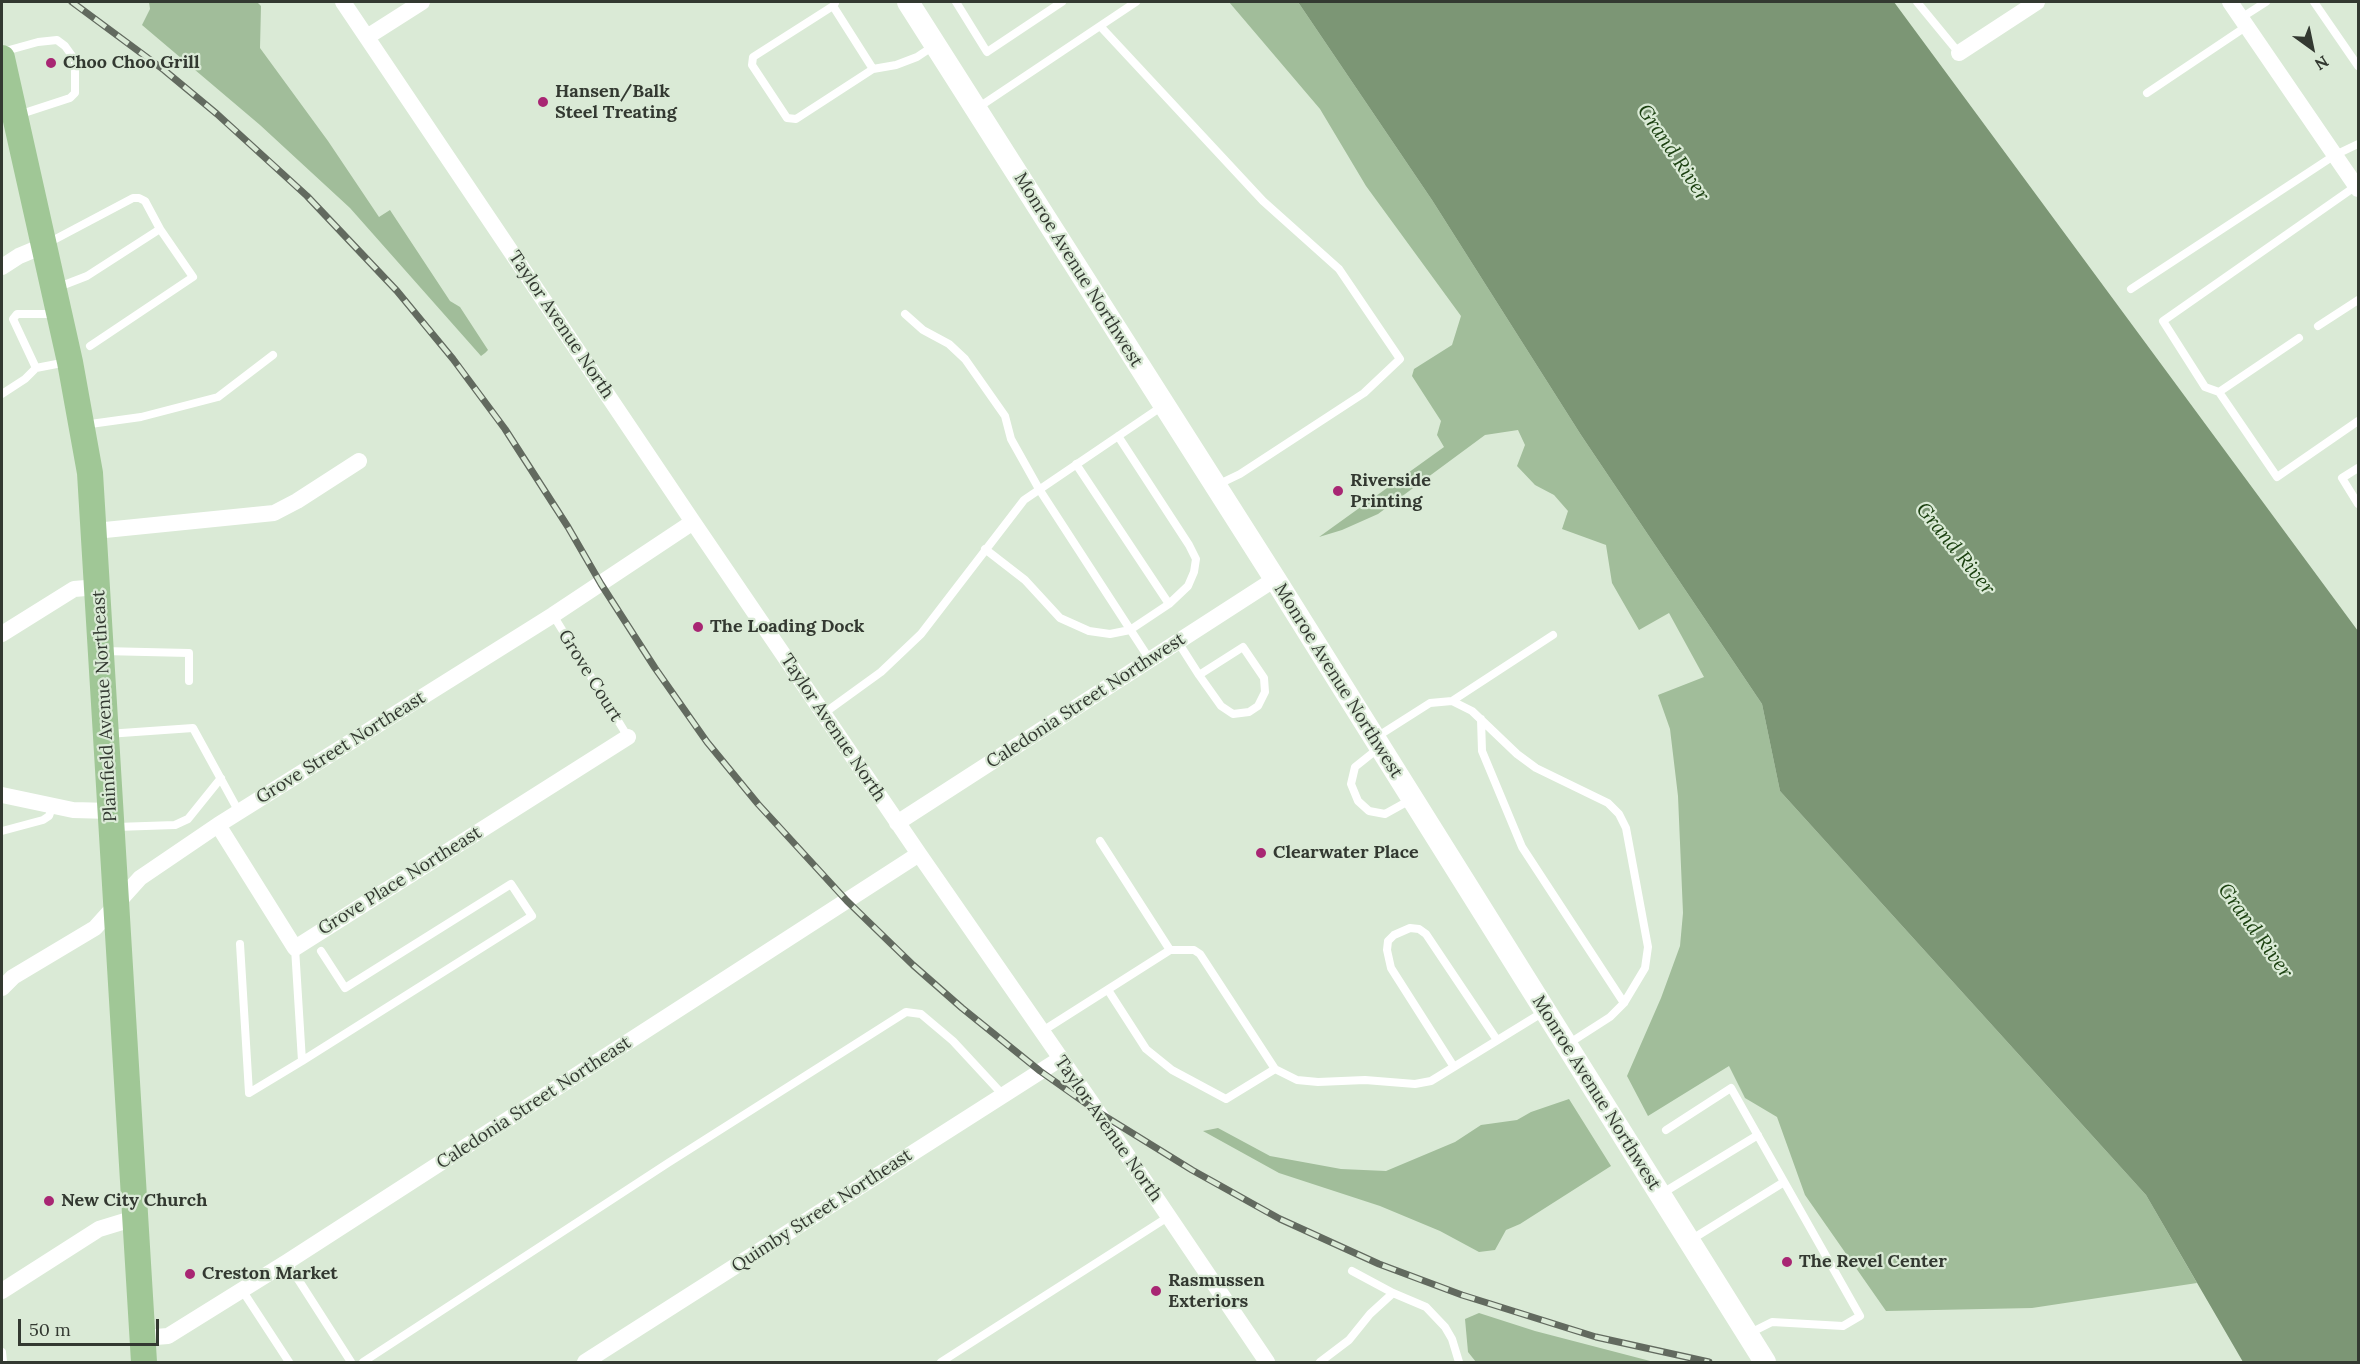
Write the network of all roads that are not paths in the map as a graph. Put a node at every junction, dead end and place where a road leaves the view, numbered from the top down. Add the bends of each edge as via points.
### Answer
1 (343, 2) edge
2 (422, 2) edge
3 (908, 2) edge
4 (956, 2) edge
5 (1062, 2) edge
6 (1136, 2) edge
7 (1917, 2) edge
8 (2037, 2) edge
9 (2230, 2) edge
10 (2266, 2) edge
11 (2314, 2) edge
12 (835, 4) edge
13 (2244, 22) junction
14 (1100, 26) junction
15 (367, 37) junction
16 (936, 45) junction
17 (2, 52) edge
18 (1959, 53) joint
19 (2, 58) edge
20 (2358, 66) edge
21 (873, 69) junction
22 (2146, 93) dead end
23 (976, 109) junction
24 (14, 116) junction
25 (2358, 144) edge
26 (2335, 155) junction
27 (2357, 188) edge
28 (160, 229) junction
29 (43, 246) junction
30 (2, 267) edge
31 (2131, 290) dead end
32 (2358, 300) edge
33 (56, 302) junction
34 (905, 314) dead end
35 (2318, 326) dead end
36 (2299, 338) dead end
37 (90, 346) dead end
38 (273, 355) dead end
39 (70, 362) junction
40 (36, 368) junction
41 (2219, 392) junction
42 (2, 394) edge
43 (1164, 404) junction
44 (2358, 421) edge
45 (83, 425) junction
46 (1118, 436) junction
47 (358, 461) dead end
48 (1076, 464) junction
49 (2358, 468) edge
50 (1216, 486) junction
51 (1039, 489) junction
52 (2358, 504) edge
53 (693, 522) junction
54 (95, 531) junction
55 (985, 549) junction
56 (1275, 579) junction
57 (98, 587) junction
58 (1169, 604) junction
59 (553, 615) junction
60 (1130, 630) junction
61 (2, 634) edge
62 (1553, 635) dead end
63 (1178, 642) junction
64 (102, 651) junction
65 (1150, 660) junction
66 (1199, 675) junction
67 (189, 681) dead end
68 (1452, 701) junction
69 (823, 714) junction
70 (1481, 719) junction
71 (107, 734) junction
72 (628, 737) joint
73 (1377, 742) junction
74 (221, 778) junction
75 (2, 795) edge
76 (1412, 799) junction
77 (53, 805) junction
78 (239, 812) junction
79 (112, 819) junction
80 (897, 823) junction
81 (218, 825) junction
82 (2, 831) edge
83 (1100, 841) dead end
84 (919, 854) junction
85 (117, 904) junction
86 (240, 944) dead end
87 (295, 948) junction
88 (1170, 950) junction
89 (321, 951) dead end
90 (2, 988) edge
91 (1108, 990) junction
92 (1624, 1003) junction
93 (1545, 1010) junction
94 (1041, 1032) junction
95 (1497, 1040) junction
96 (1567, 1045) junction
97 (1060, 1059) junction
98 (302, 1061) junction
99 (1454, 1067) junction
100 (1275, 1069) junction
101 (1003, 1095) junction
102 (1666, 1130) dead end
103 (1758, 1135) junction
104 (1784, 1182) junction
105 (1660, 1195) junction
106 (1168, 1217) junction
107 (135, 1218) junction
108 (1689, 1241) junction
109 (287, 1262) junction
110 (1352, 1272) dead end
111 (242, 1290) junction
112 (2, 1291) edge
113 (1393, 1293) junction
114 (1747, 1334) junction
115 (144, 1350) edge
116 (2, 1352) edge
117 (589, 1361) edge
118 (3, 1362) edge
119 (289, 1362) edge
120 (351, 1362) edge
121 (363, 1362) edge
122 (941, 1362) edge
123 (1266, 1362) edge
124 (1320, 1362) edge
125 (1459, 1362) edge
126 (1765, 1362) edge

1 - 15 street, Taylor Avenue North
2 - 15 street
3 - 16 main road, Monroe Avenue Northwest
4 - 5 lane via 987,52
6 - 14 lane
7 - 18 lane
8 - 18 street
9 - 13 street
10 - 13 lane
11 - 20 lane
12 - 21 lane
12 - 21 lane via 753,57 752,65 787,118 796,119
13 - 22 lane
13 - 26 street
14 - 23 lane
14 - 50 lane via 1263,201 1339,269 1400,359 1364,393
15 - 53 street, Taylor Avenue North
16 - 21 lane via 917,57
16 - 23 main road, Monroe Avenue Northwest
17 - 24 lane via 57,40 75,60 75,93 70,98
19 - 24 main road, Plainfield Avenue Northeast
23 - 43 main road, Monroe Avenue Northwest
24 - 29 main road, Plainfield Avenue Northeast
25 - 26 lane
26 - 27 street
26 - 31 lane
27 - 41 lane via 2163,321 2205,387
28 - 29 lane via 145,201 133,198
28 - 33 lane via 87,276
28 - 37 lane via 193,277
29 - 30 street
29 - 33 main road, Plainfield Avenue Northeast
32 - 35 lane
33 - 39 main road, Plainfield Avenue Northeast
33 - 40 lane via 13,318
34 - 51 lane via 965,359 1005,416 1011,440
36 - 41 lane
38 - 45 lane via 218,398 141,417
39 - 40 lane
39 - 45 main road, Plainfield Avenue Northeast
40 - 42 lane
41 - 44 lane via 2277,477
43 - 46 lane
43 - 50 main road, Monroe Avenue Northwest
45 - 54 main road, Plainfield Avenue Northeast
46 - 48 lane
46 - 58 lane via 1196,559 1188,586
47 - 54 street via 274,513
48 - 51 lane
48 - 58 lane
49 - 52 lane via 2342,478
50 - 56 main road, Monroe Avenue Northwest
51 - 55 lane via 1017,507
51 - 60 lane
53 - 59 street, Grove Street Northeast
53 - 69 street, Taylor Avenue North
54 - 57 main road, Plainfield Avenue Northeast
55 - 60 lane via 1025,580 1060,618 1076,627 1110,634
55 - 69 lane via 901,655
56 - 63 street, Caledonia Street Northwest
56 - 73 main road, Monroe Avenue Northwest
57 - 61 street via 74,589
57 - 64 main road, Plainfield Avenue Northeast
58 - 60 lane
59 - 72 lane, Grove Court
59 - 78 street, Grove Street Northeast
60 - 65 lane
62 - 68 lane
63 - 65 street, Caledonia Street Northwest
63 - 66 lane
64 - 67 lane via 189,653
64 - 71 main road, Plainfield Avenue Northeast
65 - 80 street, Caledonia Street Northwest
66 - 66 lane via 1221,706 1233,714 1250,712 1266,692 1263,678 1243,647
68 - 70 lane
68 - 73 lane via 1430,704
69 - 80 street, Taylor Avenue North
70 - 92 lane via 1482,751 1522,847
70 - 92 lane via 1536,768 1608,802 1619,813 1626,828 1648,947 1645,968
71 - 74 lane via 194,728
71 - 79 main road, Plainfield Avenue Northeast
72 - 87 street, Grove Place Northeast
73 - 76 main road, Monroe Avenue Northwest
73 - 76 lane via 1355,767 1352,784 1358,801 1369,811 1385,814
74 - 78 lane
74 - 79 lane via 188,819 175,825
75 - 77 street
76 - 93 main road, Monroe Avenue Northwest
77 - 79 street
77 - 82 lane via 43,820
78 - 81 street, Grove Street Northeast
79 - 85 main road, Plainfield Avenue Northeast
80 - 84 street, Taylor Avenue North
81 - 85 street, Grove Street Northeast via 140,878
81 - 87 street
83 - 88 lane
84 - 94 street, Taylor Avenue North
84 - 109 street, Caledonia Street Northeast
85 - 90 street, Grove Street Northeast via 94,928 13,977
85 - 107 main road, Plainfield Avenue Northeast
86 - 98 lane via 249,1093
87 - 98 lane
88 - 91 lane
88 - 100 lane via 1194,950 1200,954
89 - 98 lane via 345,988 511,884 532,916
91 - 94 lane
91 - 100 lane via 1146,1049 1172,1070 1226,1099
92 - 96 lane
93 - 95 lane
93 - 96 main road, Monroe Avenue Northwest
94 - 97 street, Taylor Avenue North
95 - 99 lane
95 - 99 lane via 1426,934 1410,928 1394,935 1387,950 1391,968
96 - 105 main road, Monroe Avenue Northwest
97 - 101 street, Quimby Street Northeast
97 - 106 street, Taylor Avenue North
99 - 100 lane via 1431,1081 1415,1084 1296,1080
101 - 117 street, Quimby Street Northeast
101 - 121 lane via 953,1041 921,1014 906,1012
102 - 103 lane via 1731,1088
103 - 104 lane
103 - 105 lane
104 - 108 lane
104 - 114 lane via 1860,1316 1843,1326 1772,1322
105 - 108 main road, Monroe Avenue Northwest
106 - 122 lane
106 - 123 street, Taylor Avenue North
107 - 112 street via 99,1229
107 - 115 main road, Plainfield Avenue Northeast
108 - 114 main road, Monroe Avenue Northwest
109 - 111 street, Caledonia Street Northeast
109 - 120 lane
110 - 113 lane
111 - 115 street, Caledonia Street Northeast
111 - 119 lane
113 - 124 lane via 1348,1340
113 - 125 lane via 1426,1307 1438,1317 1452,1339
114 - 126 main road, Monroe Avenue Northwest
116 - 118 lane

